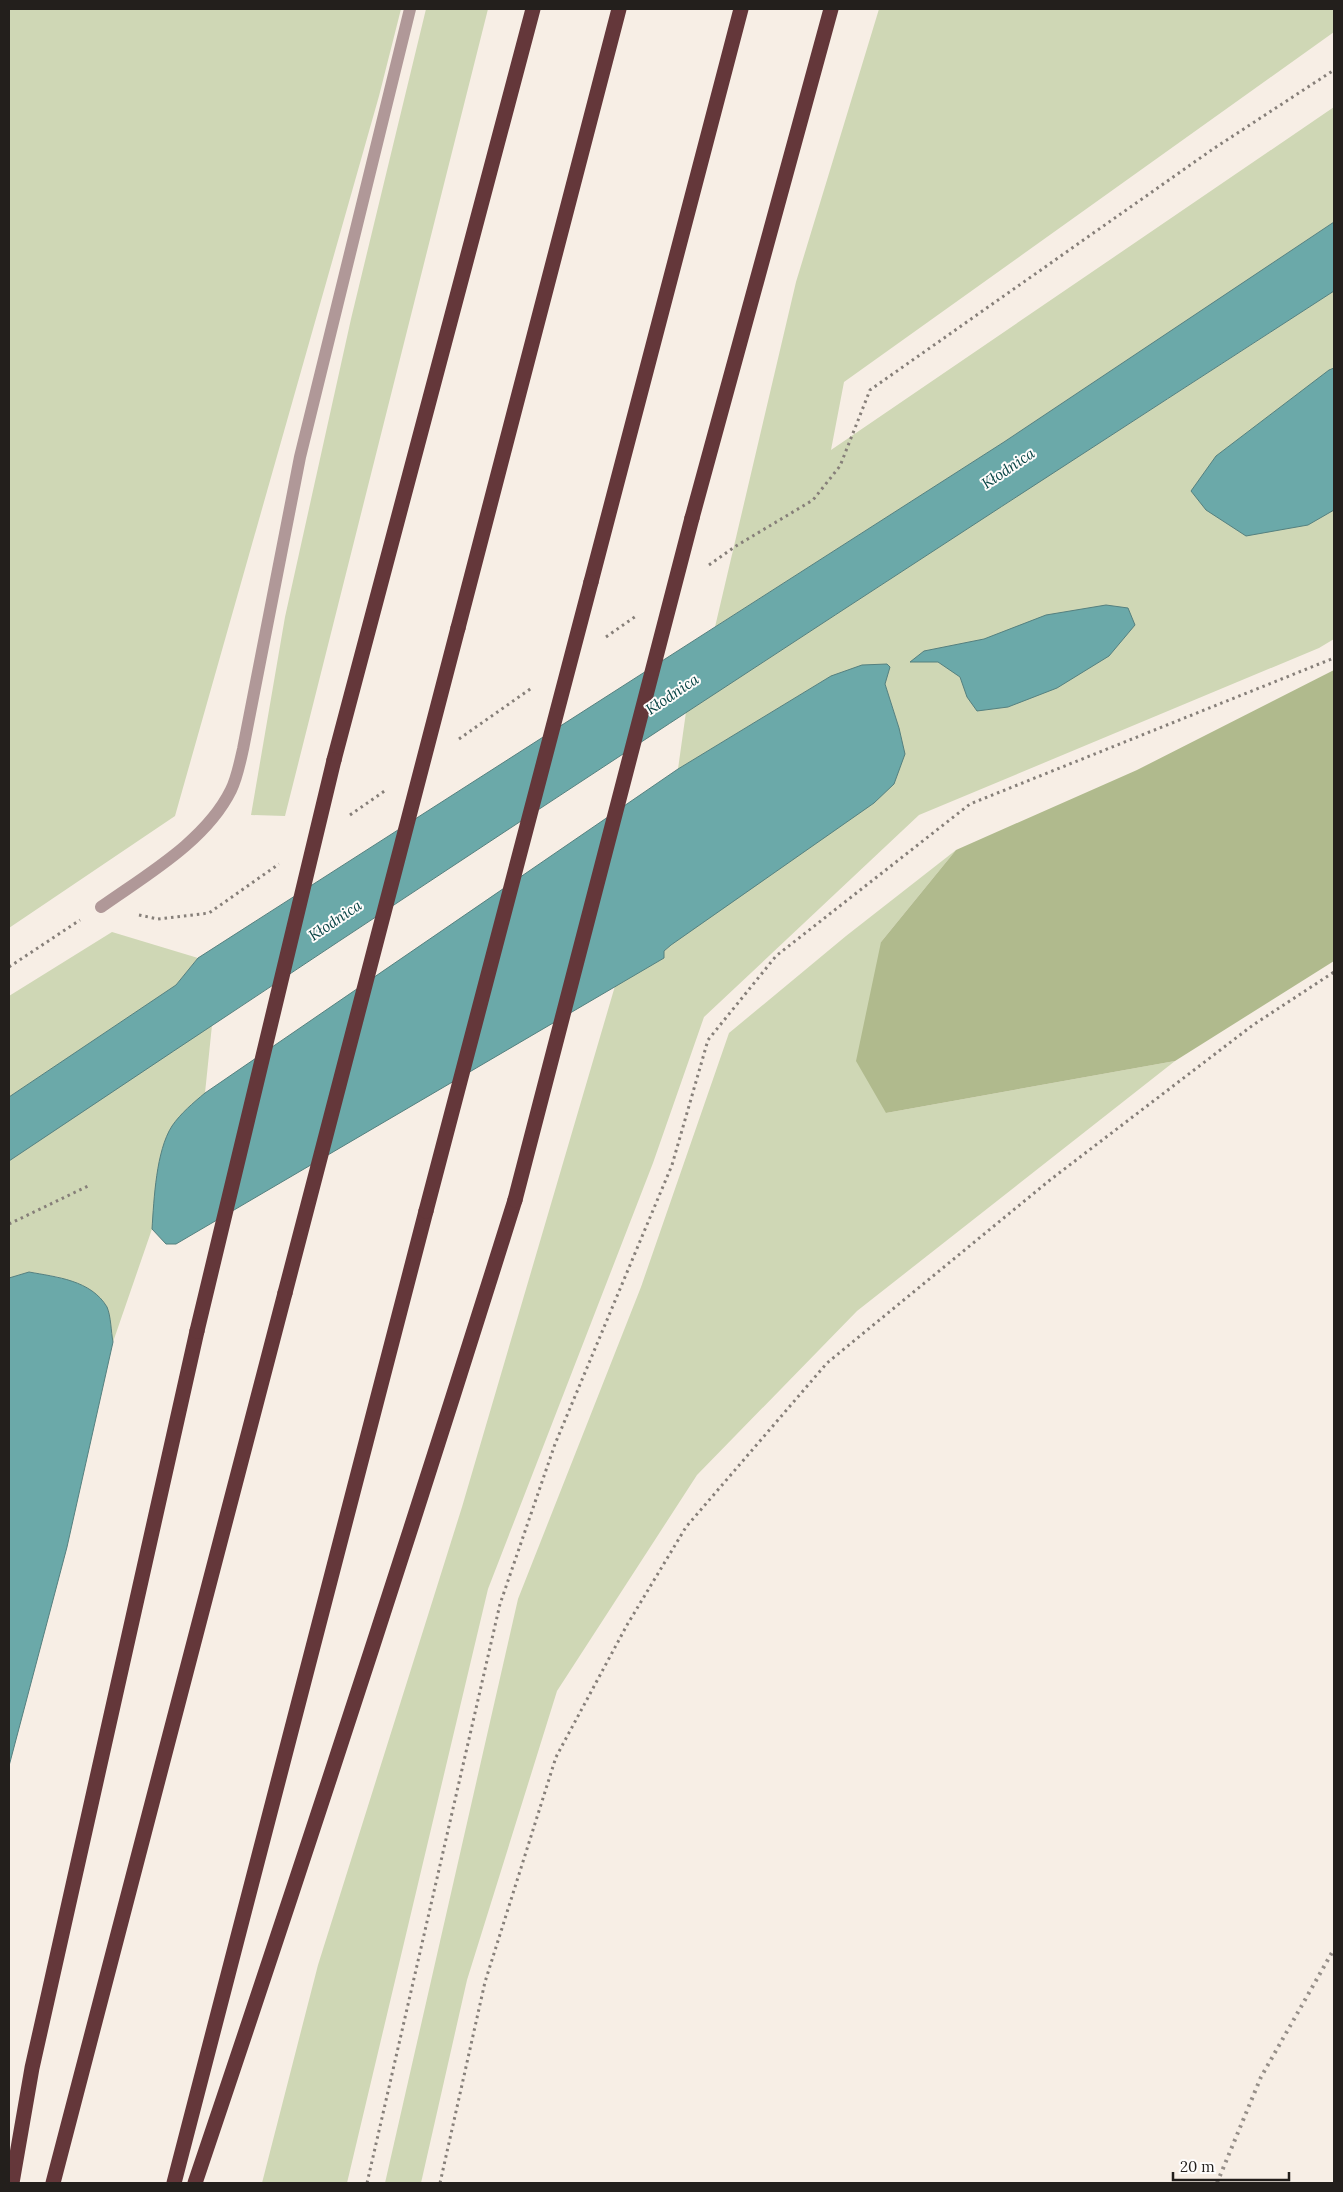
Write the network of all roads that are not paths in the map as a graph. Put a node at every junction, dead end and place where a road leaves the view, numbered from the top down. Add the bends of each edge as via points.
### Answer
1 (410, 9) edge
2 (532, 9) edge
3 (619, 9) edge
4 (741, 9) edge
5 (831, 9) edge
6 (100, 907) road end
7 (12, 2183) edge
8 (53, 2183) edge
9 (174, 2183) edge
10 (195, 2183) edge

1 - 6 lane via 300,457 243,750 232,790 211,821 175,855
2 - 7 highway, bridge via 334,760 196,1331 32,2068
3 - 8 highway, bridge
4 - 9 highway, bridge
5 - 10 highway, bridge via 692,518 515,1200 341,1749

